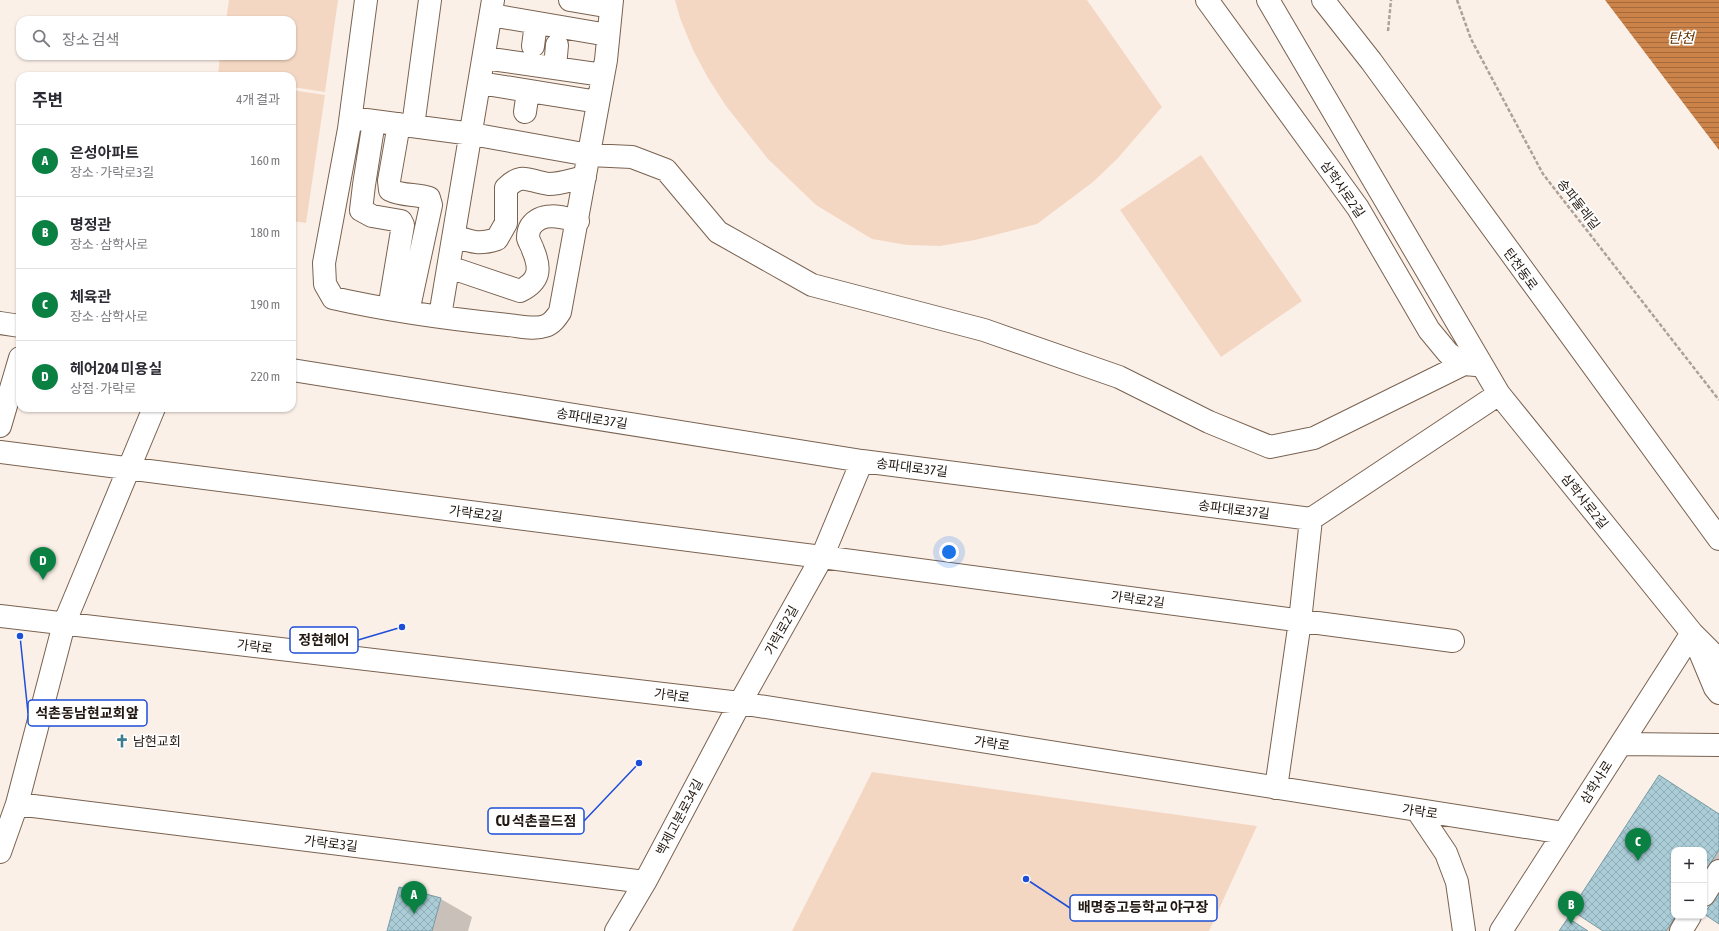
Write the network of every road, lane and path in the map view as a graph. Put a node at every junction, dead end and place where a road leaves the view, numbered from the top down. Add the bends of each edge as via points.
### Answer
1 (366, 0) edge
2 (430, 0) edge
3 (570, 0) edge
4 (1206, 0) edge
5 (1268, 0) edge
6 (1323, 0) edge
7 (1392, 0) edge
8 (1457, 0) edge
9 (612, 3) edge
10 (492, 8) edge
11 (536, 23) junction
12 (1388, 31) dead end
13 (608, 35) junction
14 (557, 45) dead end
15 (533, 46) dead end
16 (484, 58) junction
17 (555, 67) junction
18 (603, 74) junction
19 (480, 83) junction
20 (598, 102) junction
21 (350, 118) junction
22 (374, 121) junction
23 (406, 125) junction
24 (472, 134) junction
25 (589, 155) junction
26 (585, 177) junction
27 (578, 221) junction
28 (454, 236) junction
29 (449, 267) junction
30 (399, 310) junction
31 (440, 316) junction
32 (0, 323) edge
33 (16, 325) edge
34 (1473, 365) junction
35 (296, 371) edge
36 (16, 372) edge
37 (1499, 394) junction
38 (1719, 400) edge
39 (152, 412) edge
40 (0, 426) edge
41 (0, 452) edge
42 (862, 461) junction
43 (130, 468) junction
44 (1311, 519) junction
45 (1719, 539) edge
46 (822, 557) junction
47 (0, 616) edge
48 (1300, 620) junction
49 (64, 624) junction
50 (1692, 633) junction
51 (1453, 641) dead end
52 (1719, 660) edge
53 (1719, 693) edge
54 (740, 703) junction
55 (1621, 744) junction
56 (1719, 745) edge
57 (1276, 788) junction
58 (17, 804) junction
59 (1417, 810) junction
60 (1564, 833) junction
61 (0, 852) edge
62 (1719, 871) edge
63 (645, 882) junction
64 (1707, 890) edge
65 (1688, 919) edge
66 (616, 931) edge
67 (1464, 931) edge
68 (1501, 931) edge
69 (1681, 931) edge

1 - 21 street
2 - 23 street
3 - 9 street
4 - 34 street, 삼학사로2길 via 1358,208 1429,330 1448,352
5 - 34 street, 삼학사로2길
6 - 45 street, 탄천동로 via 1371,61
7 - 12 path
8 - 38 path, 송파둘레길 via 1471,39 1543,174
9 - 13 street
10 - 11 street
10 - 16 street
11 - 13 street
11 - 15 street
13 - 18 street
14 - 17 street
16 - 17 street
16 - 19 street
17 - 18 street
18 - 20 street
19 - 20 street via 527,102
19 - 24 street
20 - 25 street
21 - 22 street
21 - 30 street via 324,262 325,284 333,298
22 - 23 street
22 - 30 street via 361,210 372,216 401,221 403,225
23 - 24 street
23 - 30 street via 389,181 390,190 430,198 431,205
24 - 25 street
24 - 28 street
25 - 26 street
25 - 34 street via 632,157 666,170 718,232 812,285 984,330 1119,377 1209,422 1270,447 1314,438
26 - 27 street
26 - 28 street via 550,184 525,179 514,180 506,188 506,223 497,239 476,243
27 - 29 street via 558,216 545,216 535,221 528,238 538,265 537,275 530,286 520,291
27 - 31 street via 560,312 552,322 544,327 528,327
28 - 29 street
29 - 31 street
30 - 31 street
32 - 33 street
34 - 37 street, 삼학사로2길
35 - 42 street, 송파대로37길
36 - 40 street
37 - 44 street
37 - 50 street, 삼학사로2길
39 - 43 street
41 - 43 street, 가락로2길
42 - 44 street, 송파대로37길
42 - 46 street, 가락로2길
43 - 46 street, 가락로2길
43 - 49 street
44 - 48 street
46 - 48 street, 가락로2길
46 - 54 street, 가락로2길
47 - 49 street, 가락로
48 - 51 street, 가락로2길
48 - 57 street
49 - 54 street, 가락로
49 - 58 street
50 - 52 street
50 - 53 street
50 - 55 street, 삼학사로
54 - 57 street, 가락로
54 - 63 street, 백제고분로34길
55 - 56 street
55 - 60 street, 삼학사로
57 - 59 street, 가락로
58 - 61 street
58 - 63 street, 가락로3길
59 - 60 street, 가락로
59 - 67 street via 1446,853 1457,882
60 - 68 street, 삼학사로
62 - 64 street
63 - 66 street, 백제고분로34길
65 - 69 street

